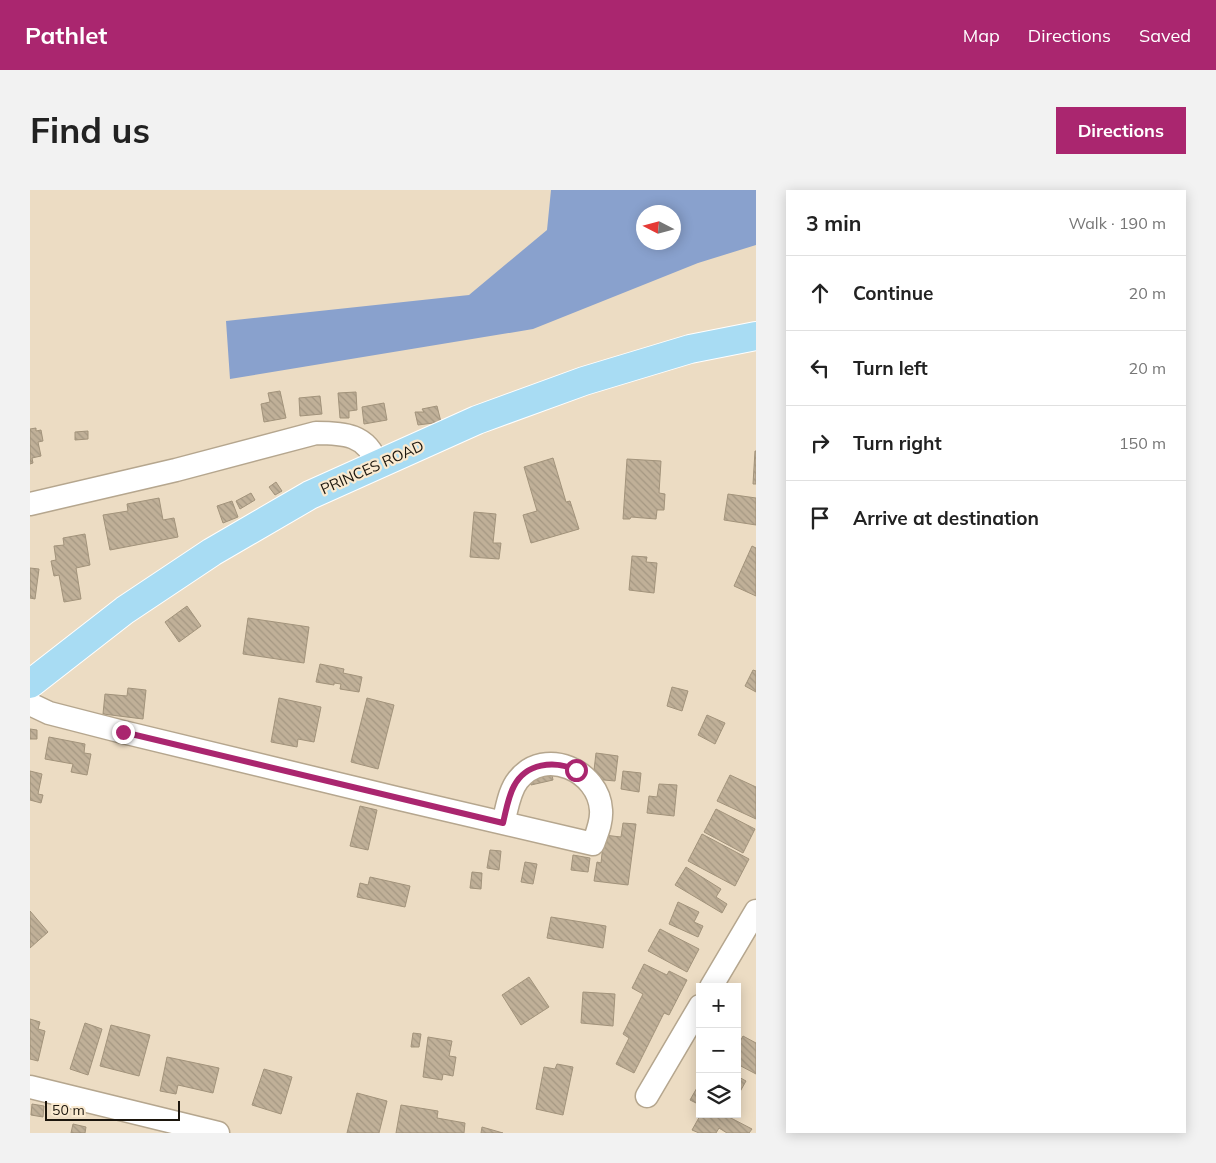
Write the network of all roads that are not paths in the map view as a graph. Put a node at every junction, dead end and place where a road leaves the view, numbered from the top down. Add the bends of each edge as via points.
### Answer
1 (756, 336) edge
2 (377, 465) junction
3 (30, 504) edge
4 (30, 684) edge
5 (30, 704) edge
6 (503, 823) junction
7 (756, 911) edge
8 (713, 983) edge
9 (696, 1013) edge
10 (30, 1087) edge
11 (647, 1096) dead end
12 (218, 1133) edge

1 - 2 main road, PRINCES ROAD via 690,349 584,381 477,420
2 - 3 street via 370,450 355,438 339,433 316,433
2 - 4 main road, PRINCES ROAD via 310,495 212,552 125,610
5 - 6 street via 49,713
6 - 6 street via 517,781 529,770 545,765 569,767 584,776 600,802 601,819 593,844
7 - 8 street
9 - 11 street
10 - 12 street

